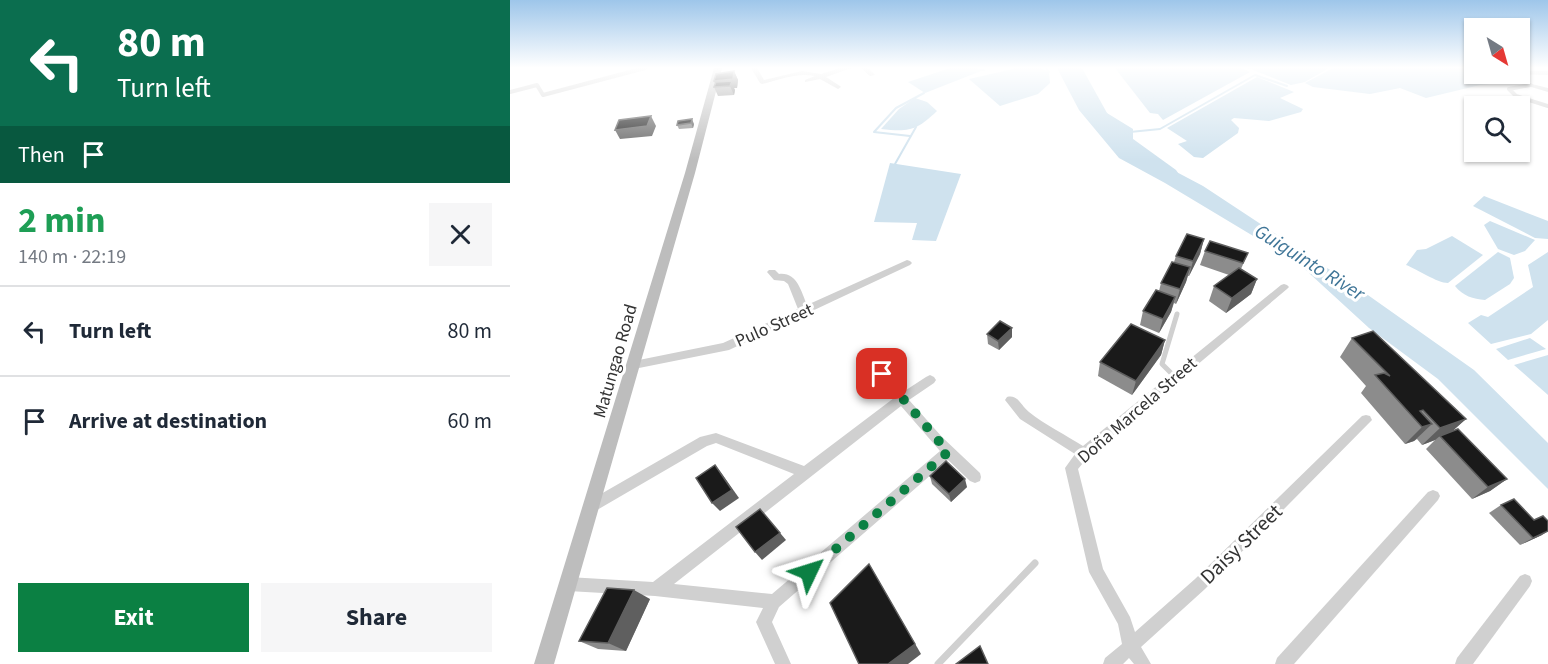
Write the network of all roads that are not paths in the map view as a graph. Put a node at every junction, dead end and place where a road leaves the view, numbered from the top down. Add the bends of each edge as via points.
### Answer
1 (710, 99) edge
2 (1526, 99) edge
3 (1548, 106) edge
4 (907, 263) dead end
5 (772, 273) dead end
6 (1284, 287) dead end
7 (804, 311) junction
8 (1177, 314) dead end
9 (634, 365) junction
10 (882, 374) dead end
11 (1175, 377) junction
12 (930, 380) dead end
13 (901, 399) junction
14 (1011, 400) dead end
15 (1366, 420) dead end
16 (948, 452) junction
17 (1084, 453) junction
18 (806, 473) junction
19 (975, 477) dead end
20 (1433, 496) dead end
21 (592, 506) junction
22 (1035, 563) dead end
23 (1525, 581) dead end
24 (568, 584) junction
25 (655, 589) junction
26 (774, 602) junction
27 (1130, 645) junction
28 (544, 664) edge
29 (783, 664) edge
30 (938, 664) edge
31 (1112, 664) edge
32 (1143, 664) edge
33 (1283, 664) edge
34 (1463, 664) edge

1 - 9 main road, Matungao Road
2 - 3 lane
4 - 7 street, Pulo Street
5 - 7 street via 792,282
6 - 11 street, Doña Marcela Street
7 - 9 street, Pulo Street via 725,347
8 - 11 lane via 1162,364
9 - 21 main road, Matungao Road
10 - 13 street
11 - 17 street, Doña Marcela Street
12 - 13 street
13 - 16 street
13 - 18 street
14 - 17 street via 1024,415
15 - 27 street, Daisy Street via 1200,584
16 - 19 street
16 - 26 street
17 - 27 street, Doña Marcela Street via 1071,468 1096,572 1125,622
18 - 21 street via 716,438 704,441
18 - 25 street
20 - 33 street
21 - 24 main road, Matungao Road
22 - 30 lane
23 - 34 street
24 - 25 street
24 - 28 main road, Matungao Road
25 - 26 street
26 - 29 street via 764,622
27 - 31 street, Daisy Street
27 - 32 street, Doña Marcela Street

